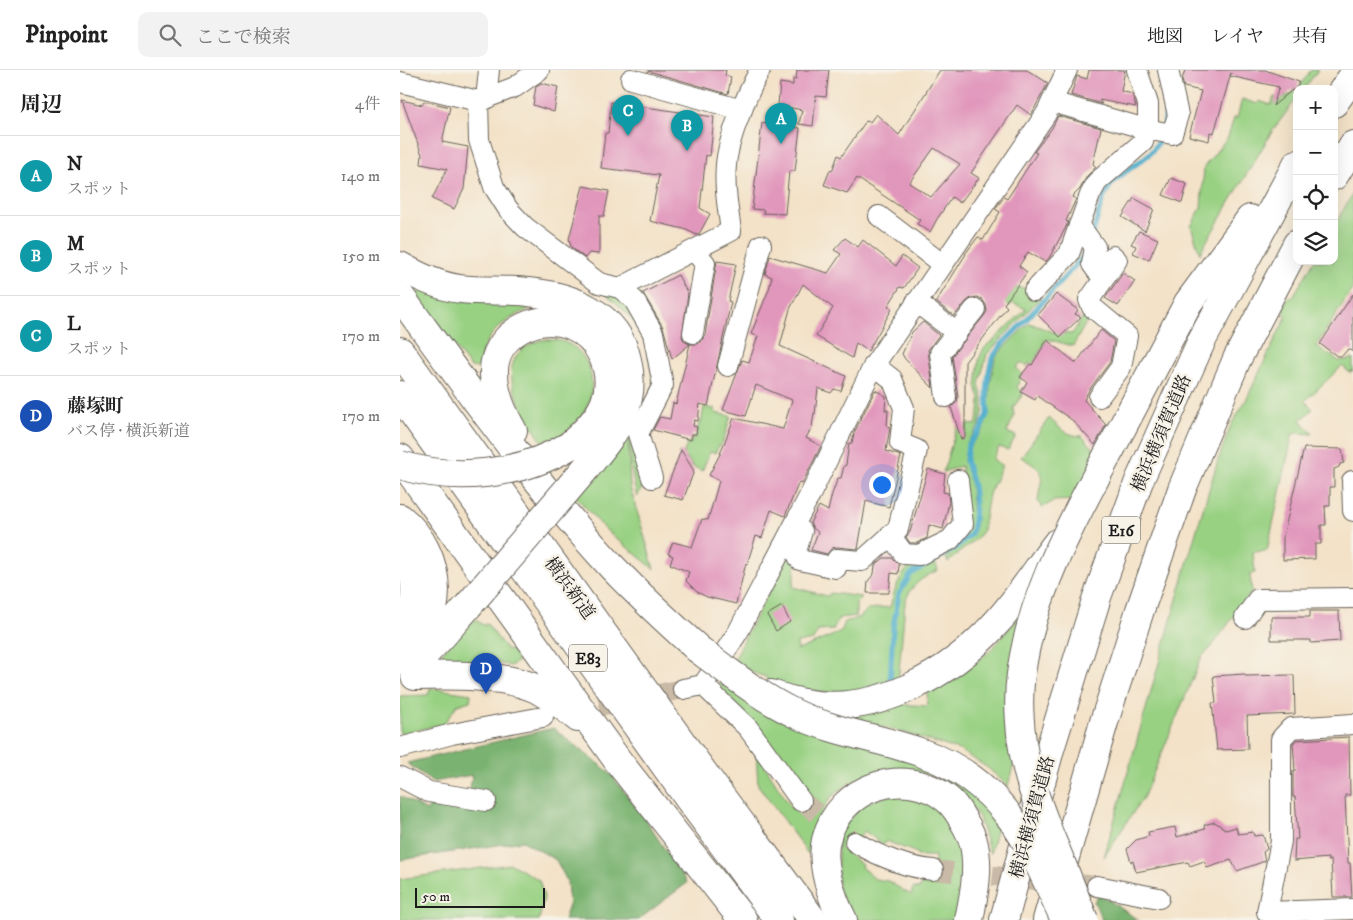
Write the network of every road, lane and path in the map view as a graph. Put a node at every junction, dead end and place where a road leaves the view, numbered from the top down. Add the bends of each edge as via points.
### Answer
1 (489, 70) edge
2 (539, 70) edge
3 (760, 70) edge
4 (1067, 70) edge
5 (1138, 70) edge
6 (1168, 70) edge
7 (1353, 76) edge
8 (631, 79) dead end
9 (400, 82) edge
10 (1338, 97) edge
11 (482, 100) junction
12 (1052, 102) junction
13 (742, 110) junction
14 (1146, 129) junction
15 (1353, 145) edge
16 (1292, 172) edge
17 (1335, 175) edge
18 (879, 216) dead end
19 (731, 231) junction
20 (1085, 234) junction
21 (694, 251) junction
22 (1293, 252) edge
23 (942, 264) junction
24 (400, 266) edge
25 (620, 288) junction
26 (1034, 291) dead end
27 (400, 296) edge
28 (916, 302) junction
29 (975, 309) dead end
30 (693, 333) dead end
31 (956, 333) junction
32 (400, 351) edge
33 (874, 365) junction
34 (728, 366) dead end
35 (400, 395) edge
36 (946, 397) dead end
37 (1099, 397) dead end
38 (400, 458) edge
39 (400, 465) edge
40 (400, 471) edge
41 (652, 478) dead end
42 (958, 480) dead end
43 (1353, 481) edge
44 (561, 509) junction
45 (1353, 511) edge
46 (410, 519) edge
47 (792, 526) junction
48 (1070, 526) junction
49 (890, 535) junction
50 (400, 547) edge
51 (1353, 598) edge
52 (1245, 618) dead end
53 (400, 631) edge
54 (405, 669) edge
55 (748, 687) junction
56 (543, 717) dead end
57 (1353, 724) edge
58 (400, 748) edge
59 (618, 760) junction
60 (400, 777) edge
61 (486, 801) dead end
62 (801, 801) tunnel mouth
63 (855, 842) tunnel mouth
64 (933, 870) tunnel mouth
65 (1097, 886) tunnel mouth
66 (1159, 898) dead end
67 (1353, 909) edge
68 (1066, 918) edge
69 (743, 920) edge
70 (779, 920) edge
71 (813, 920) edge
72 (843, 920) edge
73 (968, 920) edge
74 (1004, 920) edge

1 - 11 street
2 - 11 street via 515,87
3 - 13 street
4 - 12 street
5 - 14 street via 1148,104
6 - 14 street via 1178,116 1172,134
7 - 10 highway
8 - 13 street
9 - 11 street
11 - 25 street via 478,140 494,187 508,209 525,227 600,283
12 - 14 street
12 - 23 street
13 - 19 street via 726,164 726,199
14 - 20 street via 1143,142 1097,182 1090,195
15 - 17 highway
16 - 48 highway, bridge via 1247,223 1188,303
16 - 74 highway, 横浜横須賀道路 / E16 via 1202,340 1139,481 1097,597 1053,739
18 - 23 street
19 - 21 street
19 - 34 street via 743,241 767,246
20 - 26 street
20 - 37 street via 1095,247 1092,264 1098,271 1113,256 1117,260 1090,300 1092,307 1127,336 1121,367
21 - 25 street
21 - 30 street via 705,263
22 - 68 highway, E16 via 1233,368 1182,488 1140,610
23 - 28 street
24 - 54 highway, bridge via 430,281 459,288 529,292 566,299 591,309 603,318 621,342 630,369 630,396 619,425 468,606 429,650
25 - 41 street via 634,300 653,333 663,385 638,434
27 - 44 highway via 532,475
28 - 31 street
28 - 33 street
29 - 31 street
31 - 36 street via 940,353
32 - 71 highway, 横浜新道 / E83
33 - 47 street
33 - 49 street via 892,379 904,408 900,443 917,450 898,529
35 - 70 highway, 横浜新道 / E83
38 - 59 highway
39 - 44 highway, bridge via 440,473 480,473 503,470 540,461 569,446 591,425 605,402 608,381 600,351 592,340 571,325 544,321 520,329 502,346 493,372 498,400 512,430
40 - 46 highway via 413,498
42 - 49 street via 963,524 950,540 919,555 904,554
43 - 45 street
44 - 55 highway, bridge via 662,616 698,649
46 - 54 highway via 433,569 436,592 433,614 424,634 410,652
47 - 49 street via 802,531 796,552 800,560 836,568 837,559 862,561
47 - 62 street via 738,632 693,687 748,728
48 - 55 highway, bridge via 998,622 971,649 926,681 876,699 846,705 805,704
48 - 68 highway, bridge via 1032,626 1021,674 1019,703 1026,763
50 - 53 highway via 409,561 415,591 412,610
51 - 52 street via 1258,599
54 - 59 highway via 508,680 536,689 576,716
55 - 68 highway, bridge via 796,714 922,753 963,772 1015,821
56 - 58 street via 452,734
57 - 67 street via 1291,728 1281,739 1281,841 1267,912
59 - 69 highway
60 - 61 street via 422,790
63 - 64 street via 898,864
65 - 66 street via 1135,888
72 - 73 highway via 831,894 826,872 826,840 833,821 844,806 856,795 888,783 914,784 932,790 948,800 962,816 973,840 976,862

